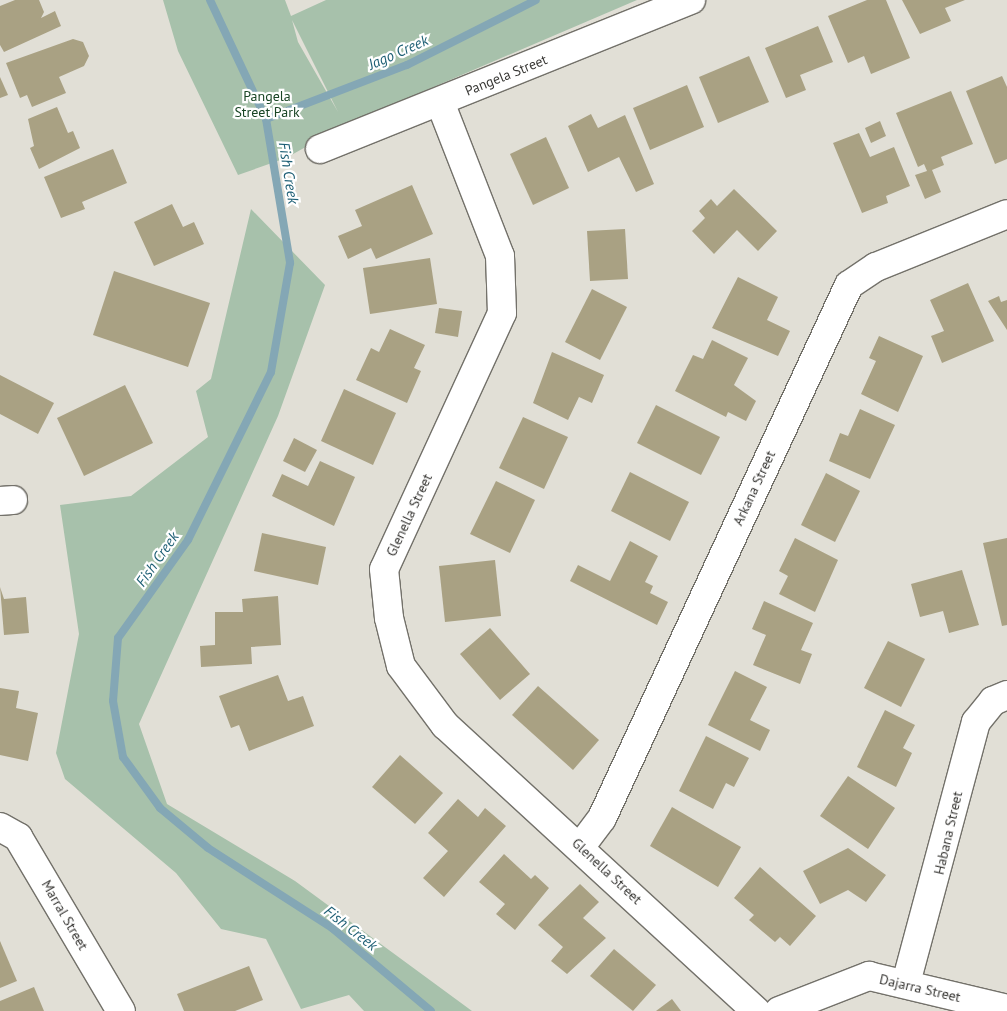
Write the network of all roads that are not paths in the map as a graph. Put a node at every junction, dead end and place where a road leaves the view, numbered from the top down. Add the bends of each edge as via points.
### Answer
1 (691, 0) edge
2 (440, 102) junction
3 (320, 149) dead end
4 (1007, 214) edge
5 (1007, 695) edge
6 (0, 827) edge
7 (581, 846) junction
8 (906, 983) junction
9 (1007, 1008) edge
10 (121, 1011) edge
11 (756, 1011) edge
12 (779, 1011) edge

1 - 2 street, Pangela Street
2 - 3 street, Pangela Street
2 - 7 street, Glenella Street via 500,256 502,313 384,569 388,618 401,666 445,725
4 - 7 street, Arkana Street via 876,267 849,285 602,818
5 - 8 street, Habana Street via 993,701 976,722
6 - 10 street, Marral Street via 18,837
7 - 11 street, Glenella Street
8 - 9 street, Dajarra Street
8 - 12 street, Dajarra Street via 868,976

